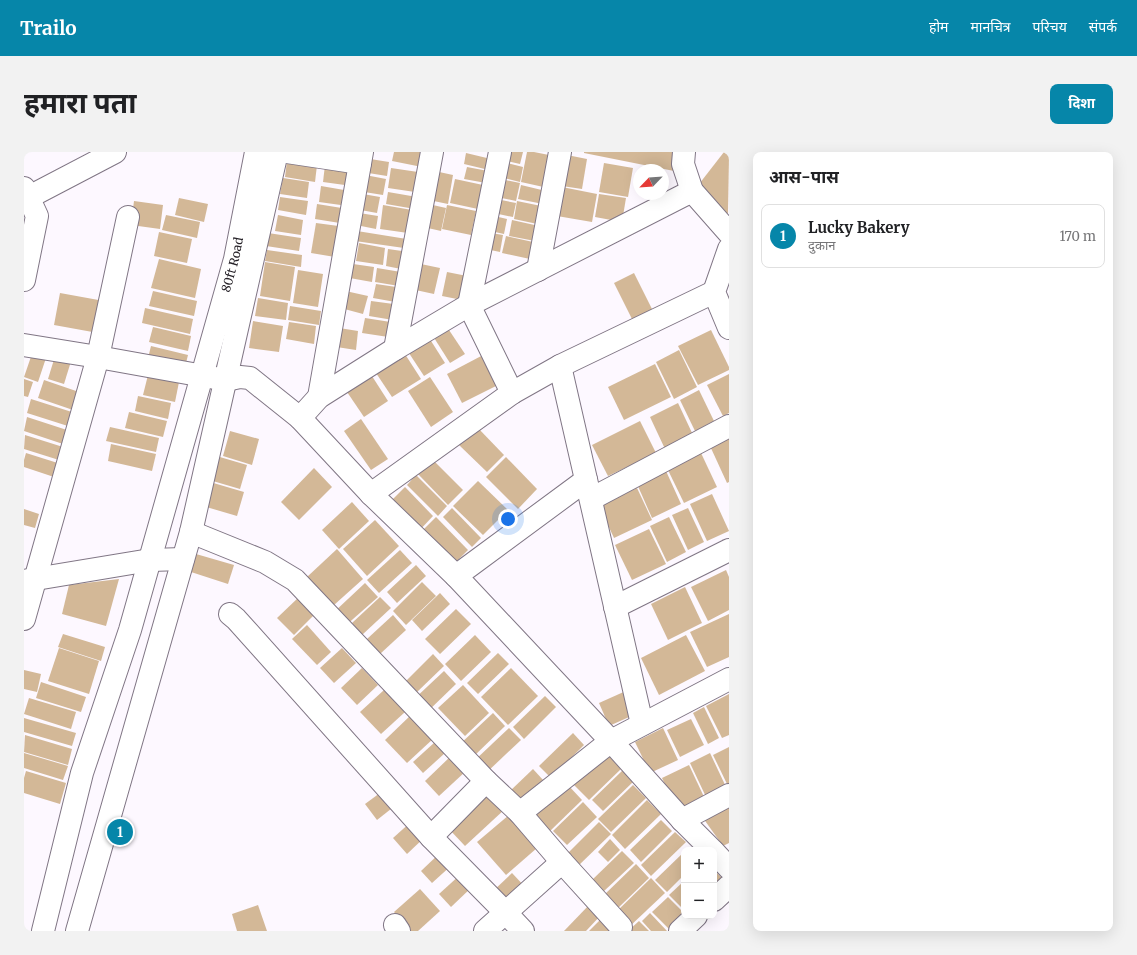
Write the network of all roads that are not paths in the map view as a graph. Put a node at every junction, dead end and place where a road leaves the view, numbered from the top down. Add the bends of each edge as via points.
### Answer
1 (114, 152) edge
2 (256, 152) edge
3 (277, 152) edge
4 (287, 152) edge
5 (432, 152) edge
6 (500, 152) edge
7 (560, 152) edge
8 (684, 152) edge
9 (361, 158) edge
10 (692, 191) junction
11 (26, 193) edge
12 (128, 217) dead end
13 (729, 233) edge
14 (728, 254) edge
15 (538, 270) junction
16 (24, 280) edge
17 (714, 292) junction
18 (469, 305) junction
19 (729, 328) edge
20 (24, 345) edge
21 (396, 349) junction
22 (98, 357) junction
23 (560, 366) junction
24 (202, 375) junction
25 (226, 380) junction
26 (512, 393) junction
27 (319, 397) junction
28 (300, 418) junction
29 (729, 426) edge
30 (589, 489) junction
31 (371, 494) junction
32 (191, 532) junction
33 (729, 550) edge
34 (183, 559) junction
35 (150, 560) junction
36 (456, 576) junction
37 (30, 579) edge
38 (616, 607) junction
39 (230, 614) dead end
40 (24, 619) edge
41 (729, 679) edge
42 (642, 724) junction
43 (611, 741) junction
44 (486, 781) junction
45 (729, 795) edge
46 (520, 813) junction
47 (682, 820) junction
48 (431, 836) junction
49 (709, 847) edge
50 (717, 855) edge
51 (562, 862) junction
52 (729, 868) edge
53 (729, 886) edge
54 (717, 897) edge
55 (506, 913) junction
56 (693, 919) edge
57 (621, 927) dead end
58 (43, 931) edge
59 (77, 931) edge
60 (485, 931) edge
61 (523, 931) edge
62 (680, 931) edge

1 - 11 street
2 - 24 street, 80ft Road via 234,259
3 - 25 street
4 - 9 street
5 - 21 street
6 - 18 street
7 - 15 street
8 - 10 street via 683,164
9 - 27 street
10 - 13 street
10 - 15 street
11 - 16 street via 37,216
12 - 22 street
14 - 17 street
15 - 18 street
17 - 19 street
17 - 23 street
18 - 21 street
18 - 26 street
20 - 22 street
21 - 27 street
22 - 24 street
22 - 37 street
23 - 26 street
23 - 30 street
24 - 25 street
24 - 35 street, 80ft Road
25 - 28 street via 250,378
25 - 32 street
26 - 31 street
27 - 28 street
28 - 31 street
29 - 30 street
30 - 36 street
30 - 38 street
31 - 36 street
32 - 34 street
32 - 44 street via 265,562 295,580
33 - 38 street
34 - 35 street
34 - 59 street
35 - 37 street
35 - 58 street, 80ft Road via 130,630 82,773
36 - 43 street
37 - 40 street
38 - 42 street
39 - 48 street
41 - 42 street
42 - 43 street
43 - 46 street
43 - 47 street
44 - 46 street
44 - 48 street
45 - 47 street
46 - 51 street
47 - 49 street
48 - 55 street
50 - 52 street
51 - 55 street
51 - 57 street
53 - 54 street
55 - 60 street
55 - 61 street
56 - 62 street

